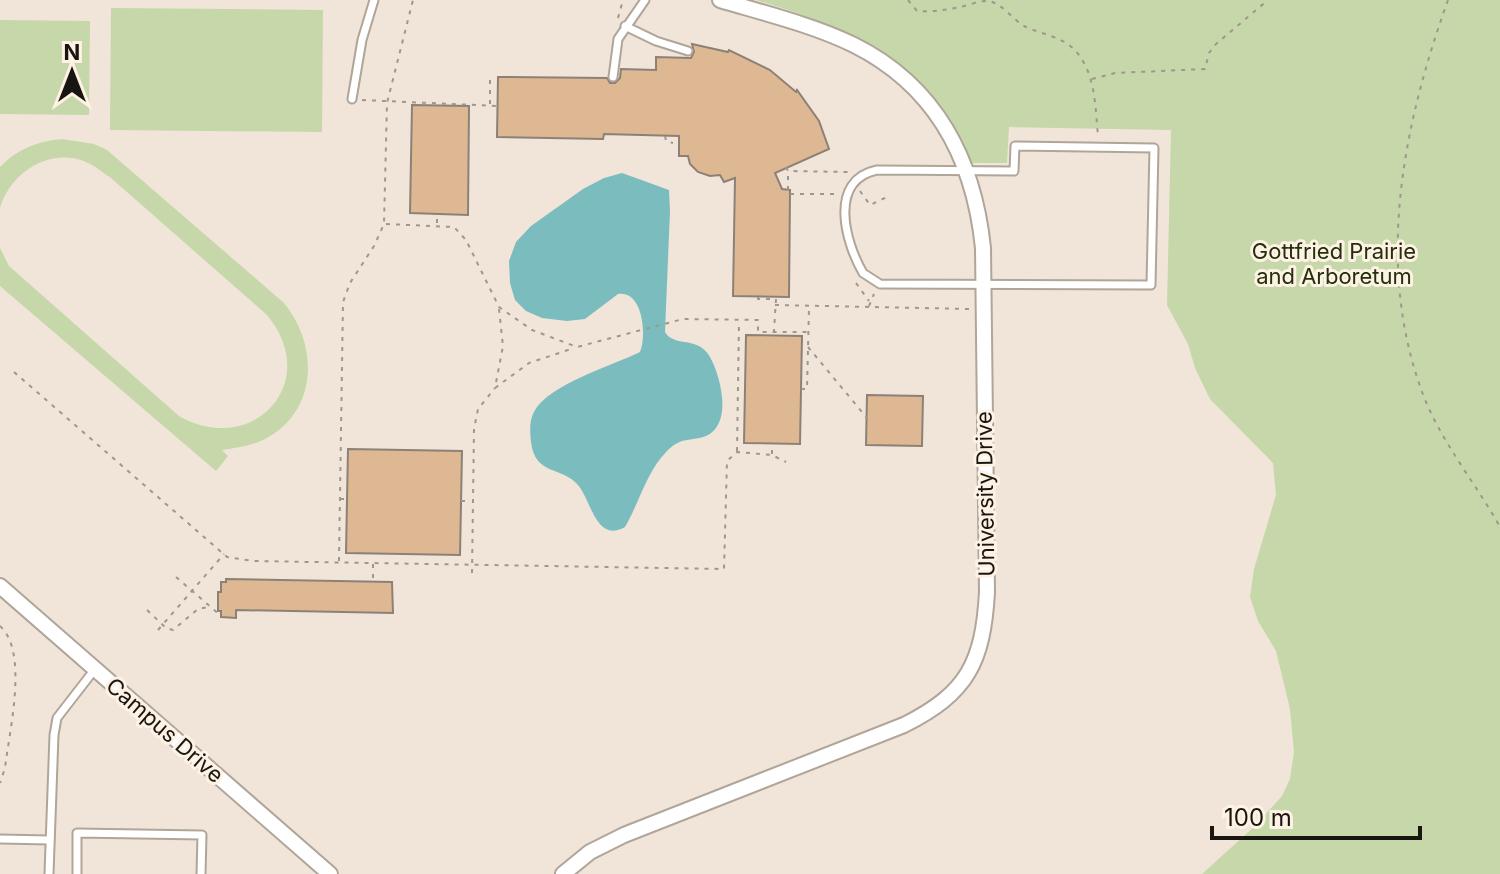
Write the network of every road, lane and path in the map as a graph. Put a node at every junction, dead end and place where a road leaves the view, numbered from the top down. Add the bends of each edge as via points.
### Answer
1 (374, 0) edge
2 (413, 0) edge
3 (645, 0) edge
4 (720, 0) edge
5 (908, 0) edge
6 (1268, 0) edge
7 (1448, 0) edge
8 (625, 26) junction
9 (688, 51) dead end
10 (613, 77) dead end
11 (490, 79) dead end
12 (1090, 80) junction
13 (352, 99) joint
14 (387, 103) junction
15 (490, 105) junction
16 (498, 106) dead end
17 (665, 136) dead end
18 (673, 143) dead end
19 (1099, 147) junction
20 (968, 171) junction
21 (853, 184) junction
22 (788, 190) dead end
23 (790, 194) dead end
24 (889, 196) dead end
25 (835, 200) dead end
26 (437, 214) dead end
27 (384, 224) junction
28 (437, 224) junction
29 (856, 283) dead end
30 (984, 284) junction
31 (758, 297) dead end
32 (775, 305) junction
33 (809, 306) junction
34 (499, 307) junction
35 (869, 307) junction
36 (983, 309) junction
37 (739, 320) junction
38 (774, 332) junction
39 (809, 332) junction
40 (577, 347) junction
41 (808, 347) junction
42 (14, 372) dead end
43 (495, 388) junction
44 (801, 389) dead end
45 (867, 418) dead end
46 (772, 444) dead end
47 (737, 452) junction
48 (772, 455) junction
49 (786, 462) dead end
50 (339, 499) junction
51 (347, 499) dead end
52 (461, 501) dead end
53 (474, 501) junction
54 (1500, 527) edge
55 (224, 554) junction
56 (339, 562) junction
57 (373, 563) junction
58 (472, 565) junction
59 (472, 573) dead end
60 (176, 577) dead end
61 (373, 580) dead end
62 (0, 586) edge
63 (192, 591) junction
64 (209, 607) junction
65 (147, 610) dead end
66 (220, 615) dead end
67 (163, 625) junction
68 (0, 626) edge
69 (158, 630) dead end
70 (95, 669) junction
71 (0, 783) edge
72 (0, 839) edge
73 (50, 840) junction
74 (49, 874) edge
75 (77, 874) edge
76 (201, 874) edge
77 (330, 874) edge
78 (563, 874) edge

1 - 13 lane
2 - 14 path
3 - 8 lane
4 - 20 street, University Drive via 841,39 884,63 929,104
5 - 12 path via 917,11 931,12 987,0 998,4 1016,22 1068,44
6 - 12 path via 1216,44 1205,69 1115,73
7 - 54 path via 1418,94 1401,174 1399,283 1421,391
8 - 9 lane
8 - 10 lane via 615,47
11 - 15 path
12 - 19 path
13 - 14 path
14 - 15 path
14 - 27 path
15 - 16 path
17 - 18 path
19 - 20 lane via 1015,146 1014,171
19 - 30 lane via 1154,148 1151,285
20 - 21 lane via 877,170
20 - 30 street, University Drive via 979,212
21 - 22 path via 845,177 851,171 787,169
21 - 24 path via 870,205
21 - 30 lane via 844,216 855,257 868,279 880,284
23 - 25 path via 837,193
26 - 28 path
27 - 28 path
27 - 50 path via 343,302
28 - 34 path via 454,227 466,240
29 - 35 path
30 - 36 street, University Drive
31 - 32 path via 776,299
32 - 33 path
32 - 38 path
33 - 35 path
33 - 39 path
34 - 40 path via 532,330
34 - 43 path via 503,346
35 - 36 path
36 - 78 street, University Drive via 986,611 978,652 961,684 941,704 904,725 624,835
37 - 38 path via 758,320 758,332
37 - 40 path via 683,319
37 - 47 path
38 - 39 path
39 - 41 path
40 - 43 path via 529,363
41 - 44 path via 807,389
41 - 45 path
42 - 55 path
43 - 53 path via 478,409 474,429
46 - 48 path
47 - 48 path
47 - 58 path via 726,466 724,569
48 - 49 path
50 - 51 path
50 - 56 path
52 - 53 path
53 - 58 path
55 - 56 path via 253,561
55 - 63 path
56 - 57 path
57 - 58 path
57 - 61 path
58 - 59 path
60 - 63 path
62 - 70 street, Campus Drive
63 - 64 path
63 - 67 path
64 - 66 path
64 - 67 path via 198,609 173,630
65 - 67 path
67 - 69 path
68 - 71 path via 13,646 16,668
70 - 73 lane via 57,718
70 - 77 street, Campus Drive
72 - 73 lane
73 - 74 lane
75 - 76 lane via 77,833 202,835

